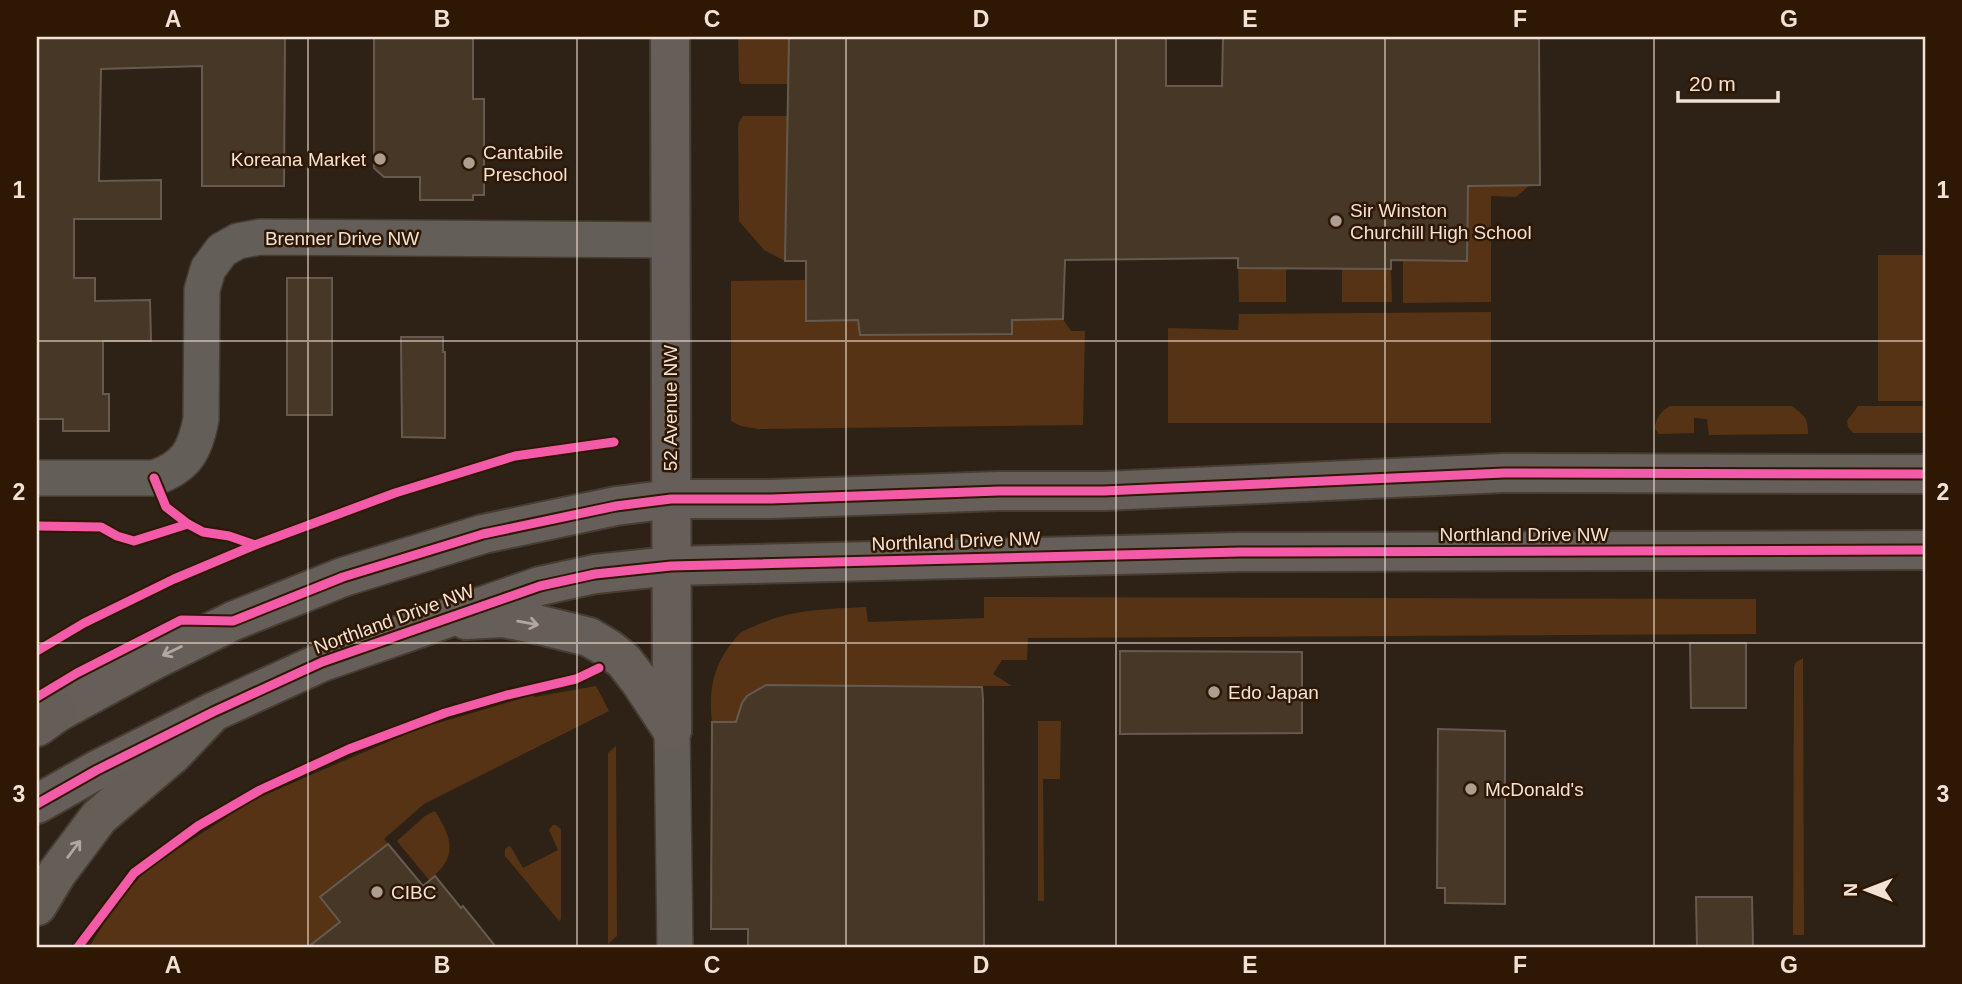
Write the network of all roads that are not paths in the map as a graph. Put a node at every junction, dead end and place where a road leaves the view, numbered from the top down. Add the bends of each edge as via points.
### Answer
1 (670, 37) edge
2 (670, 240) junction
3 (1925, 474) edge
4 (37, 478) edge
5 (671, 499) junction
6 (1925, 550) edge
7 (671, 566) junction
8 (436, 622) junction
9 (213, 712) junction
10 (44, 721) edge
11 (672, 730) junction
12 (37, 804) edge
13 (37, 906) edge
14 (675, 947) edge

1 - 2 street, 52 Avenue NW
2 - 4 street, Brenner Drive NW via 260,237 238,241 222,250 208,269 202,290 201,419 192,450 182,463 154,478
2 - 5 street, 52 Avenue NW
3 - 5 street via 1504,473 1104,491
5 - 7 street, 52 Avenue NW
5 -> 10 street via 483,534 343,577 233,621
6 - 7 street, Northland Drive NW via 1227,553
7 - 8 street, Northland Drive NW via 540,586
7 - 11 street, 52 Avenue NW
8 - 9 street, Northland Drive NW via 321,662
8 -> 11 street via 503,618 589,637 624,662
9 - 12 street, Northland Drive NW
13 -> 9 main road via 99,817 173,754
11 - 14 street, 52 Avenue NW

